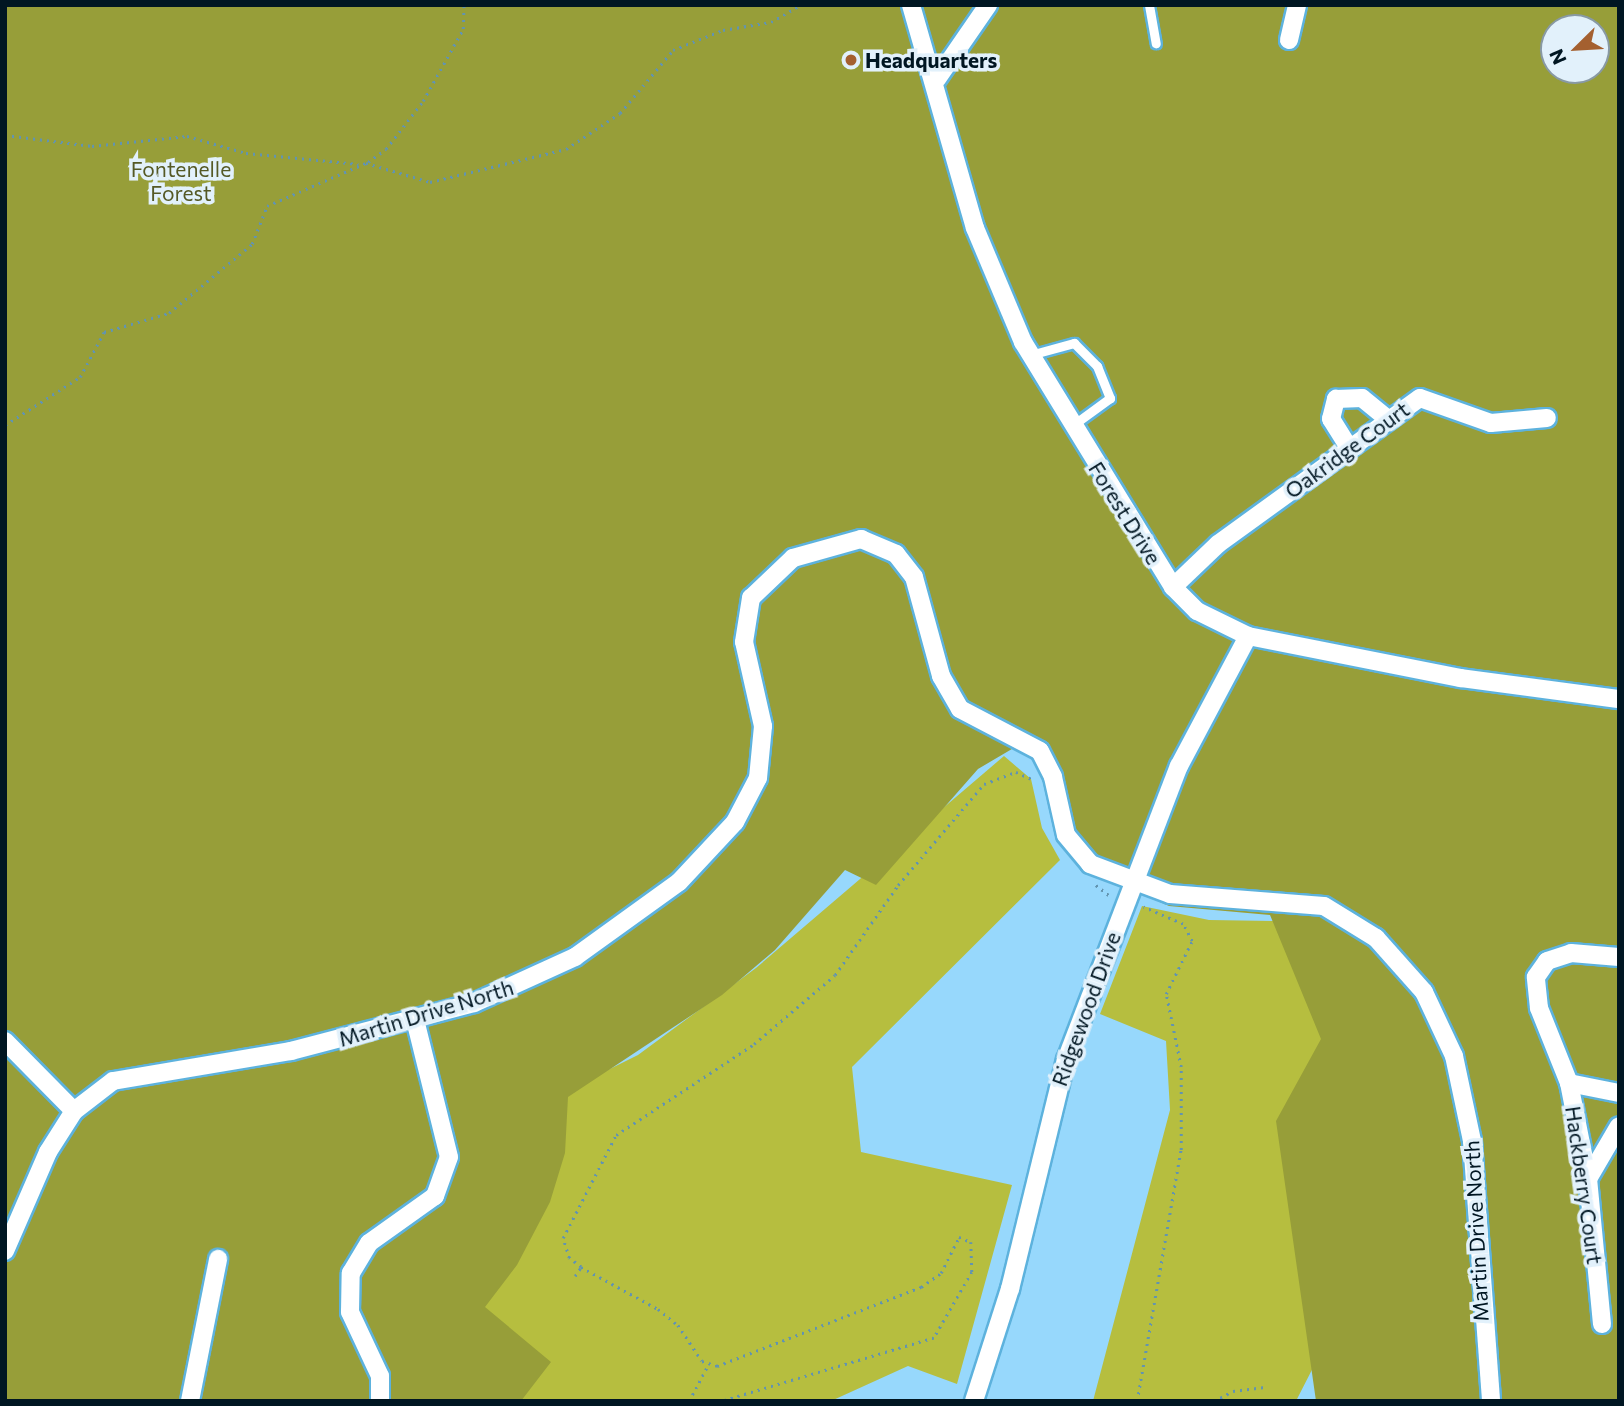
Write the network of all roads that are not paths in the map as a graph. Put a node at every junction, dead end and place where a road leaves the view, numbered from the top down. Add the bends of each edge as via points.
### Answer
1 (911, 5) edge
2 (988, 5) edge
3 (1149, 5) edge
4 (1297, 5) edge
5 (1289, 40) dead end
6 (1156, 43) dead end
7 (937, 79) junction
8 (1030, 355) junction
9 (1387, 418) junction
10 (1546, 418) dead end
11 (1073, 425) junction
12 (1348, 446) junction
13 (1173, 587) junction
14 (1248, 636) junction
15 (1619, 699) edge
16 (1132, 882) junction
17 (1619, 957) edge
18 (415, 1020) junction
19 (5, 1041) edge
20 (1569, 1083) junction
21 (1619, 1093) edge
22 (74, 1111) junction
23 (1619, 1126) edge
24 (1588, 1179) junction
25 (5, 1251) edge
26 (218, 1259) dead end
27 (1602, 1324) dead end
28 (190, 1401) edge
29 (380, 1401) edge
30 (975, 1401) edge
31 (1490, 1401) edge

1 - 7 street, Forest Drive
2 - 7 street
3 - 6 lane
4 - 5 street
7 - 8 street, Forest Drive via 975,228
8 - 11 street, Forest Drive
8 - 11 lane via 1074,343 1097,366 1110,398
9 - 10 street, Oakridge Court via 1420,398 1491,423
9 - 12 street, Oakridge Court
9 - 12 street via 1362,398 1336,398 1331,419
11 - 13 street, Forest Drive
12 - 13 street, Oakridge Court
13 - 14 street, Forest Drive via 1198,611
14 - 15 street, Forest Drive via 1461,678
14 - 16 street, Ridgewood Drive via 1179,765
16 - 18 street, Martin Drive North via 1076,850 1040,751 973,721 949,693 926,605 906,565 885,547 847,538 780,566 751,597 744,642 764,752 749,800 713,849 637,916 575,957 512,988
16 - 30 street, Ridgewood Drive via 1066,1060 1010,1289
16 - 31 street, Martin Drive North via 1208,900 1324,906 1376,938 1424,992 1454,1056 1472,1141
17 - 20 street, Hackberry Court via 1571,953 1547,961 1536,977 1539,1008
18 - 22 street, Martin Drive North via 240,1061 130,1073
18 - 29 street via 449,1157 435,1196 369,1243 351,1273 350,1312 380,1376
19 - 22 street
20 - 21 street
20 - 24 street, Hackberry Court
22 - 25 street, Martin Drive North via 32,1180
23 - 24 street
24 - 27 street, Hackberry Court
26 - 28 street

